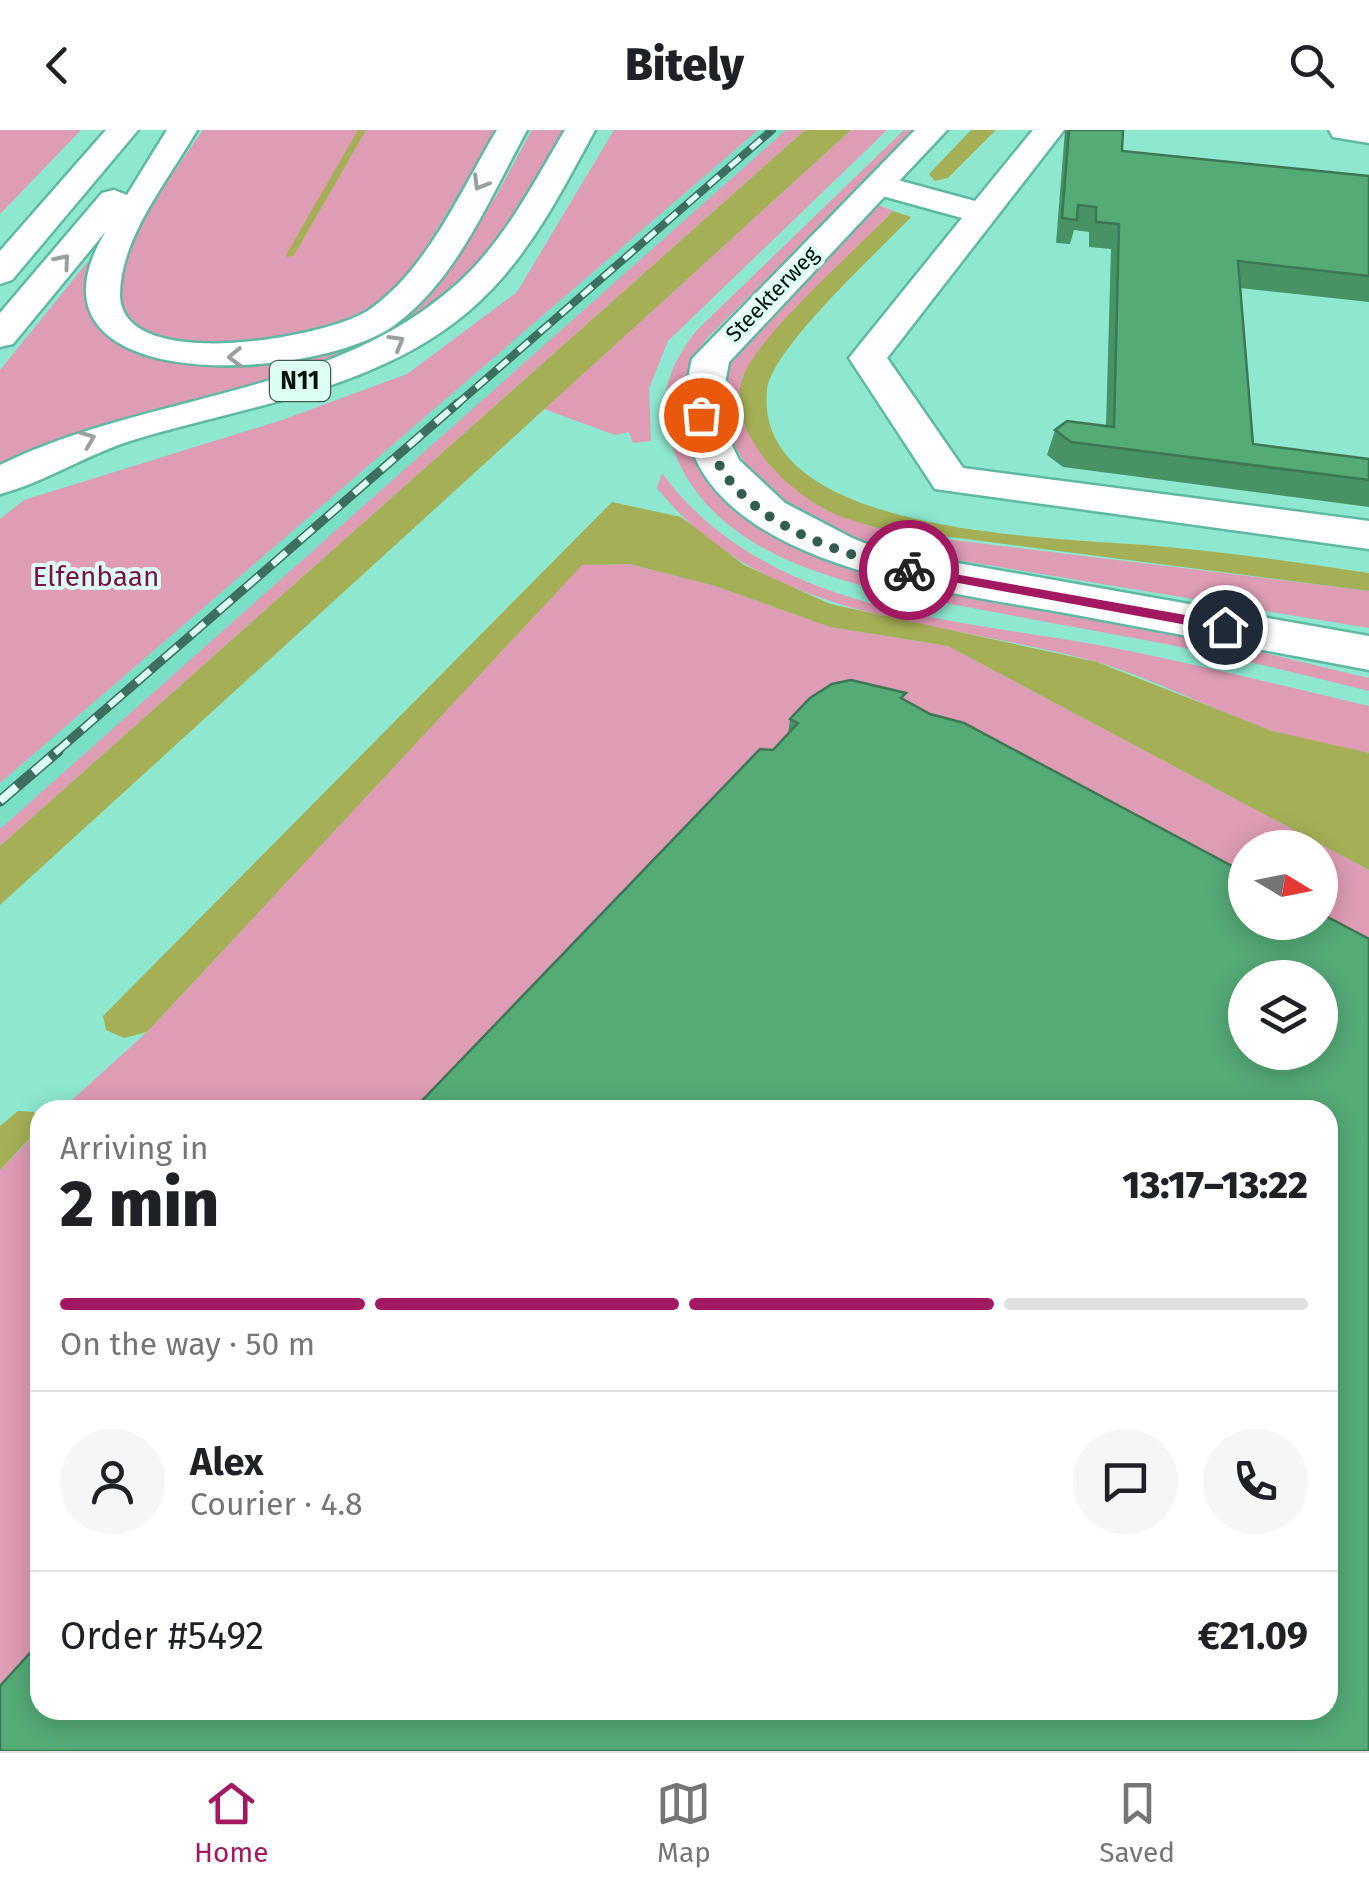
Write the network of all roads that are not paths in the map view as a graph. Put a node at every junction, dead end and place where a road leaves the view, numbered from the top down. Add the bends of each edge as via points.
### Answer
1 (102, 130) edge
2 (124, 130) edge
3 (172, 130) edge
4 (182, 130) edge
5 (512, 130) edge
6 (580, 130) edge
7 (932, 130) edge
8 (1049, 130) edge
9 (1344, 130) edge
10 (1369, 134) edge
11 (879, 185) junction
12 (985, 214) junction
13 (0, 229) edge
14 (0, 273) edge
15 (0, 336) edge
16 (0, 481) edge
17 (1369, 536) edge
18 (1369, 654) edge

1 - 13 main road
2 - 14 main road
15 -> 3 main road
5 -> 4 main road, N11 via 407,296 379,320 296,351 249,357 162,349 120,324 100,293 108,256
16 -> 6 main road, N11 via 115,429 290,384 390,348 462,299 488,272
7 - 11 main road, Steekterweg
8 - 12 main road
9 - 10 main road
11 - 12 main road
11 - 18 main road, Steekterweg via 710,360 700,390 701,415 724,474 744,494 817,541 871,562
12 - 17 main road via 868,358 950,480

